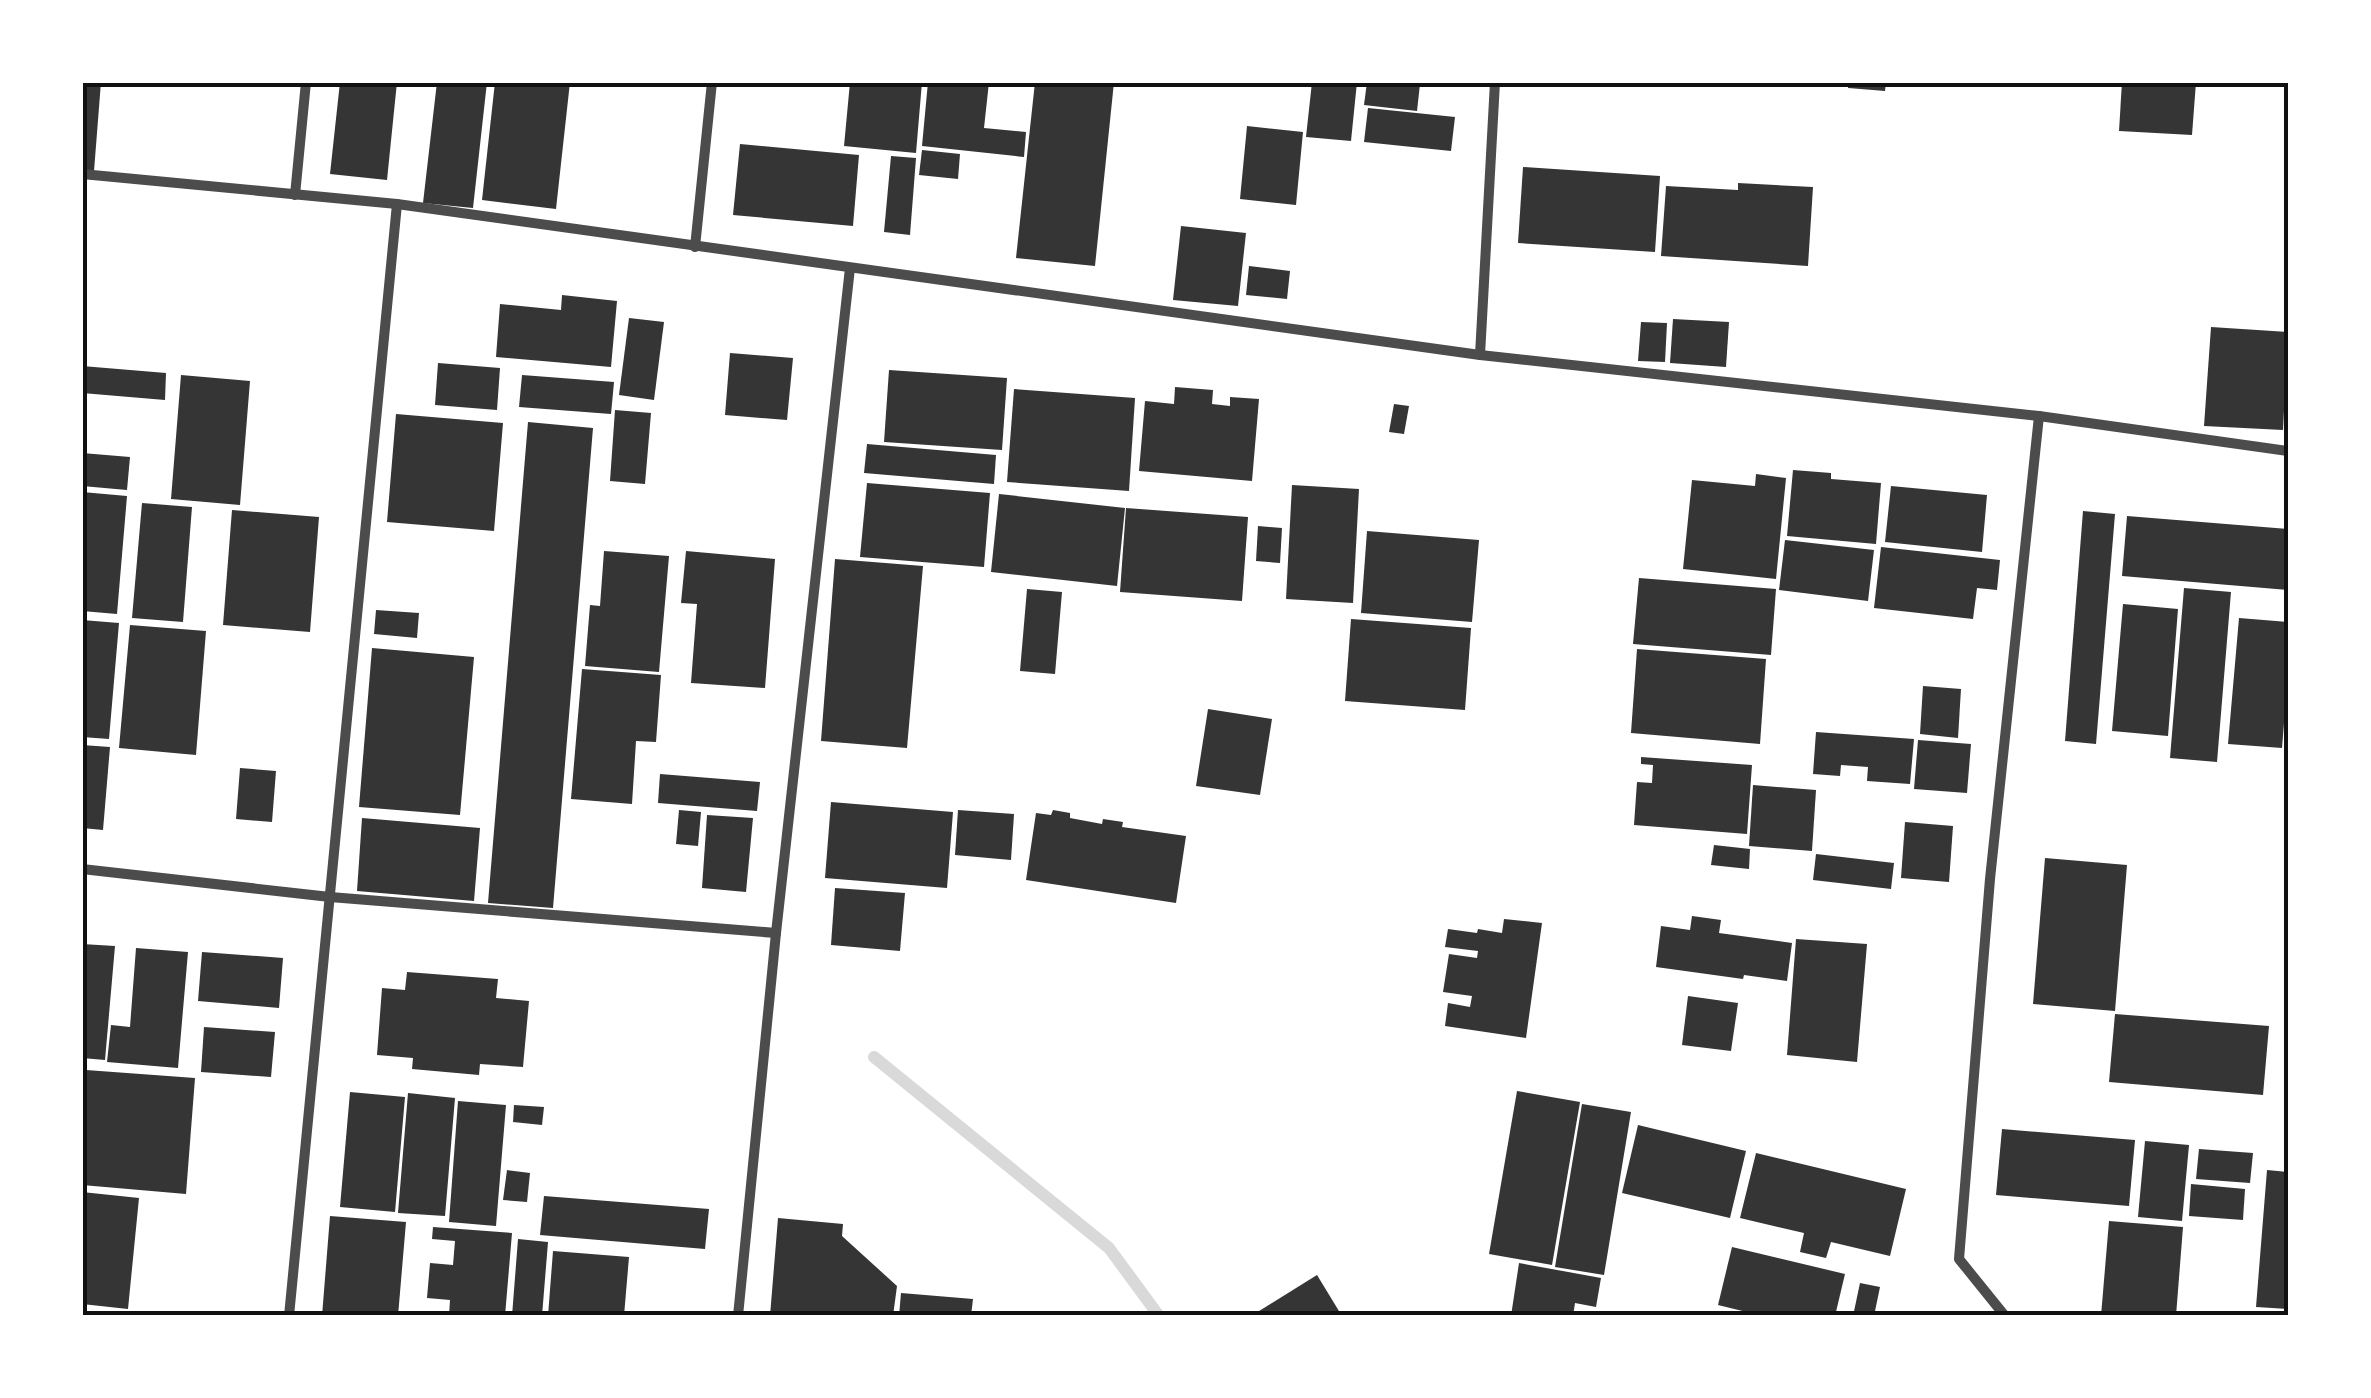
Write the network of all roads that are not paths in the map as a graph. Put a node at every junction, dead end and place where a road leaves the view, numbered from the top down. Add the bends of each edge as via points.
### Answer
1 (306, 82) edge
2 (712, 82) edge
3 (1495, 82) edge
4 (82, 174) edge
5 (295, 195) junction
6 (397, 204) junction
7 (695, 247) junction
8 (850, 268) junction
9 (1480, 354) junction
10 (2039, 416) junction
11 (2288, 450) edge
12 (82, 869) edge
13 (330, 896) junction
14 (776, 933) junction
15 (289, 1316) edge
16 (738, 1316) edge
17 (2005, 1316) edge

1 - 5 street
2 - 7 street
3 - 9 street
4 - 5 street
5 - 6 street
6 - 7 street
6 - 13 street
7 - 8 street
8 - 9 street
8 - 14 street
9 - 10 street
10 - 11 street
10 - 17 street via 1990,880 1960,1259
12 - 13 street
13 - 14 street
13 - 15 street
14 - 16 street

